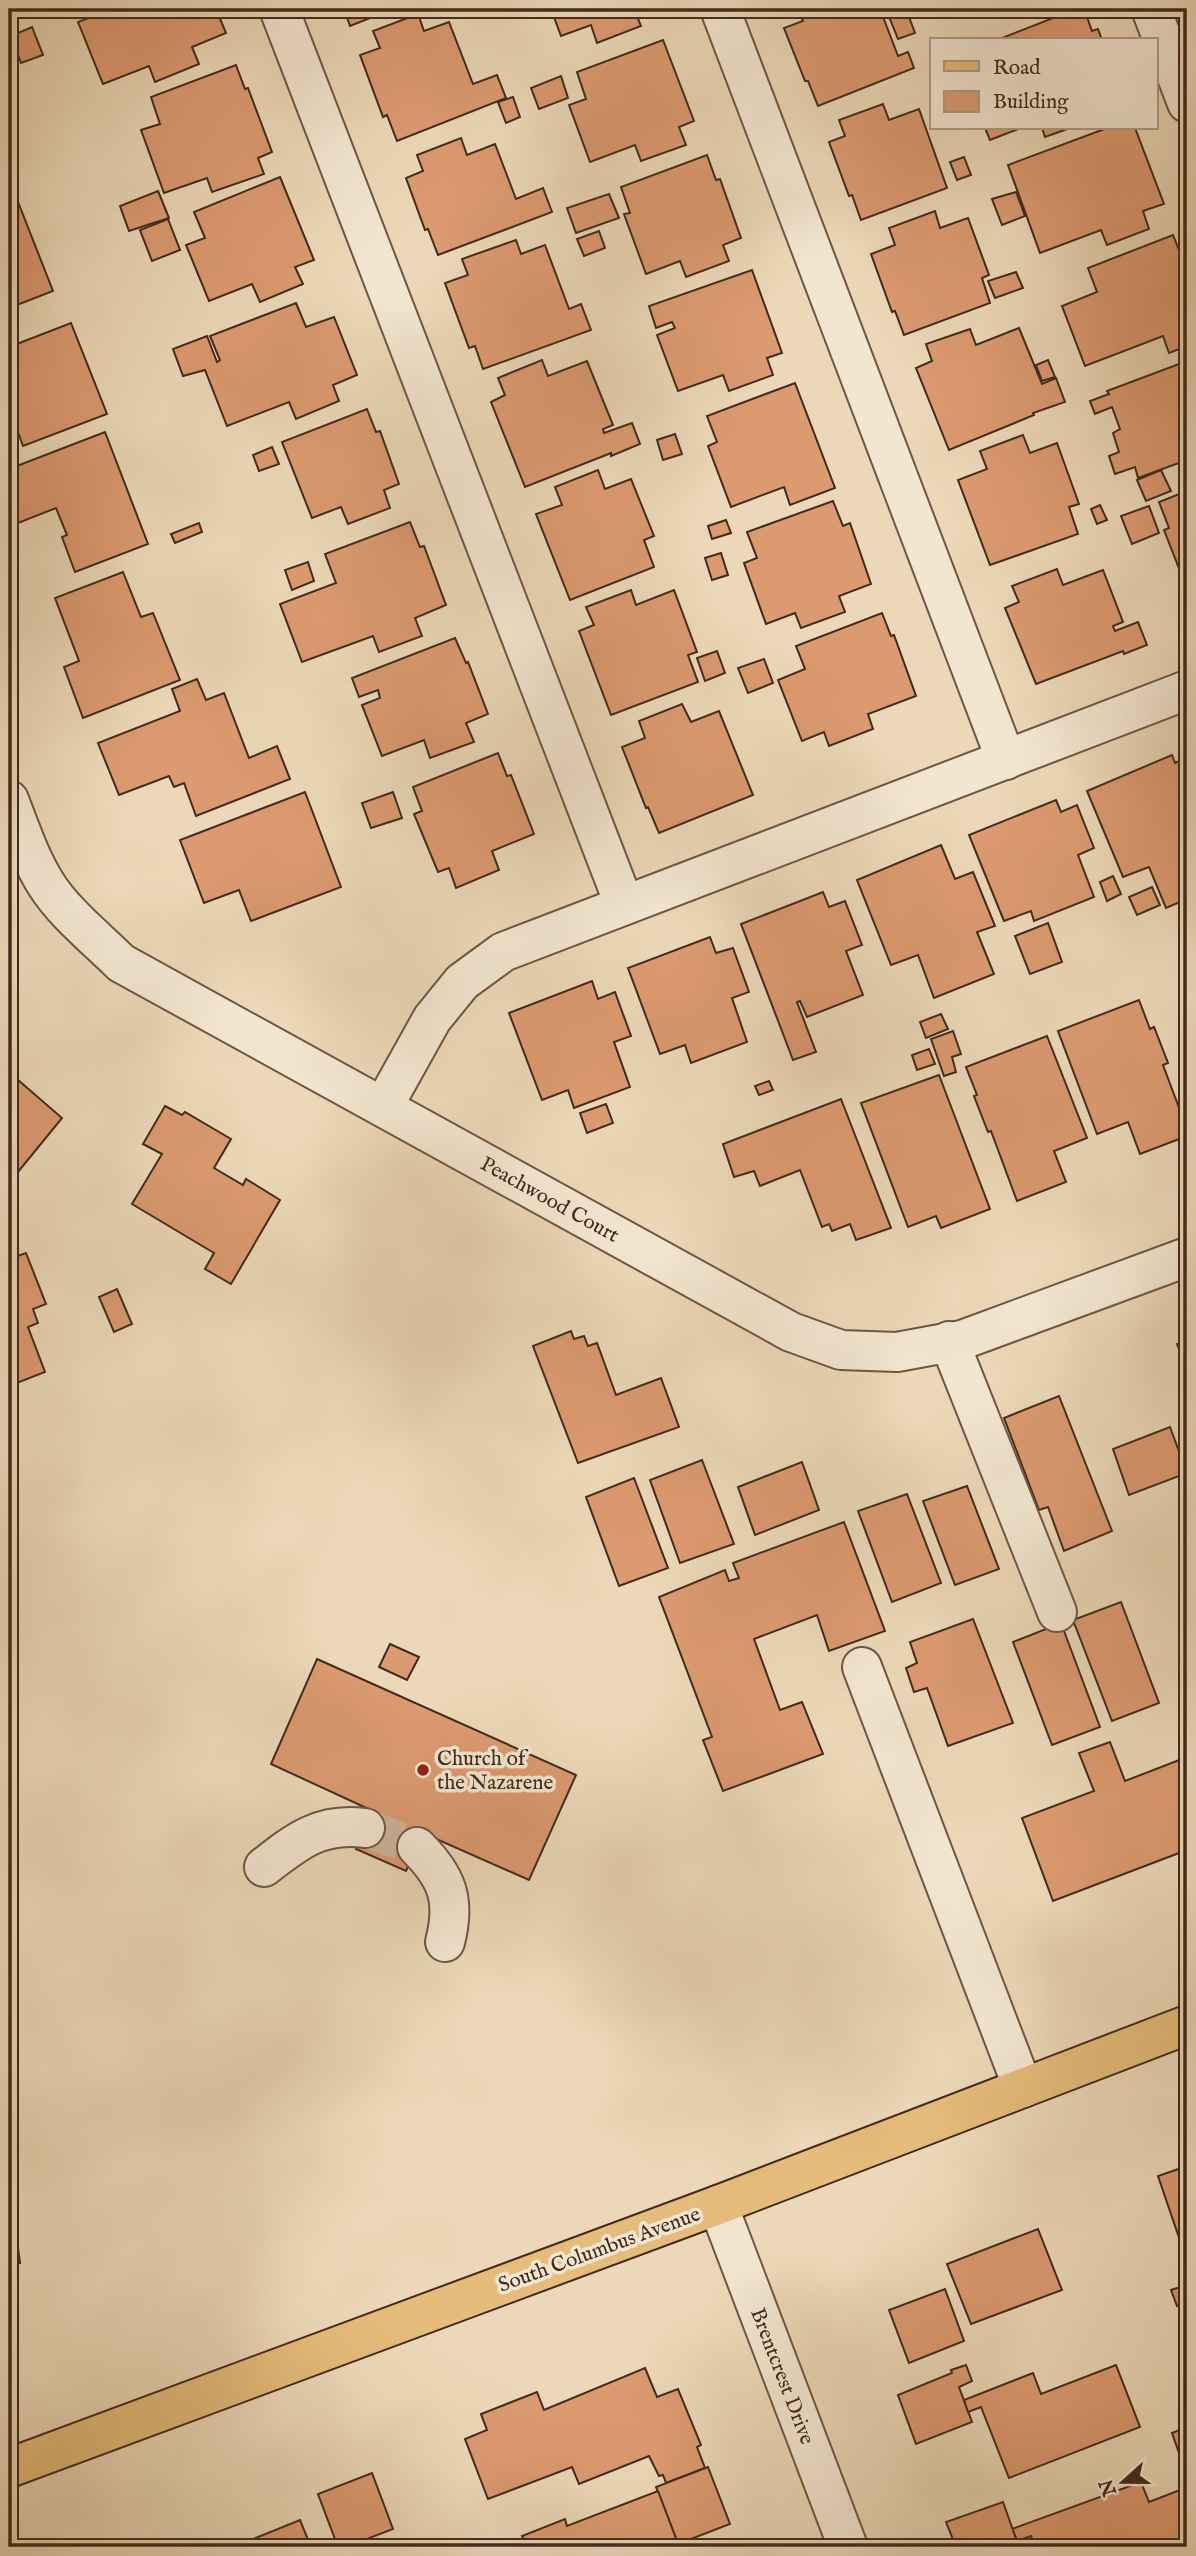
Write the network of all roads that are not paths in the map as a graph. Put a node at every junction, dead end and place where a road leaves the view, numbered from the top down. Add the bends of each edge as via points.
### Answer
1 (279, 9) edge
2 (720, 9) edge
3 (1151, 9) edge
4 (1187, 103) edge
5 (1187, 690) edge
6 (1006, 760) junction
7 (9, 800) edge
8 (624, 904) junction
9 (383, 1107) junction
10 (1187, 1257) edge
11 (949, 1342) junction
12 (1057, 1612) dead end
13 (862, 1667) dead end
14 (365, 1828) tunnel mouth
15 (417, 1847) tunnel mouth
16 (264, 1867) dead end
17 (445, 1942) dead end
18 (1187, 2025) edge
19 (1023, 2088) junction
20 (718, 2205) junction
21 (9, 2468) edge
22 (848, 2547) edge

1 - 8 street
2 - 6 street
3 - 4 street
5 - 6 street
6 - 8 street
7 - 9 street, Peachwood Court via 47,885 121,963
8 - 9 street via 503,951 462,982 432,1019
9 - 11 street, Peachwood Court via 791,1332 841,1350 897,1352
10 - 11 street, Peachwood Court
11 - 12 street
13 - 19 street
14 - 16 street via 345,1825 318,1830
15 - 17 street via 435,1865 447,1889 452,1917
18 - 19 main road, South Columbus Avenue
19 - 20 main road, South Columbus Avenue
20 - 21 main road, South Columbus Avenue
20 - 22 street, Brentcrest Drive

